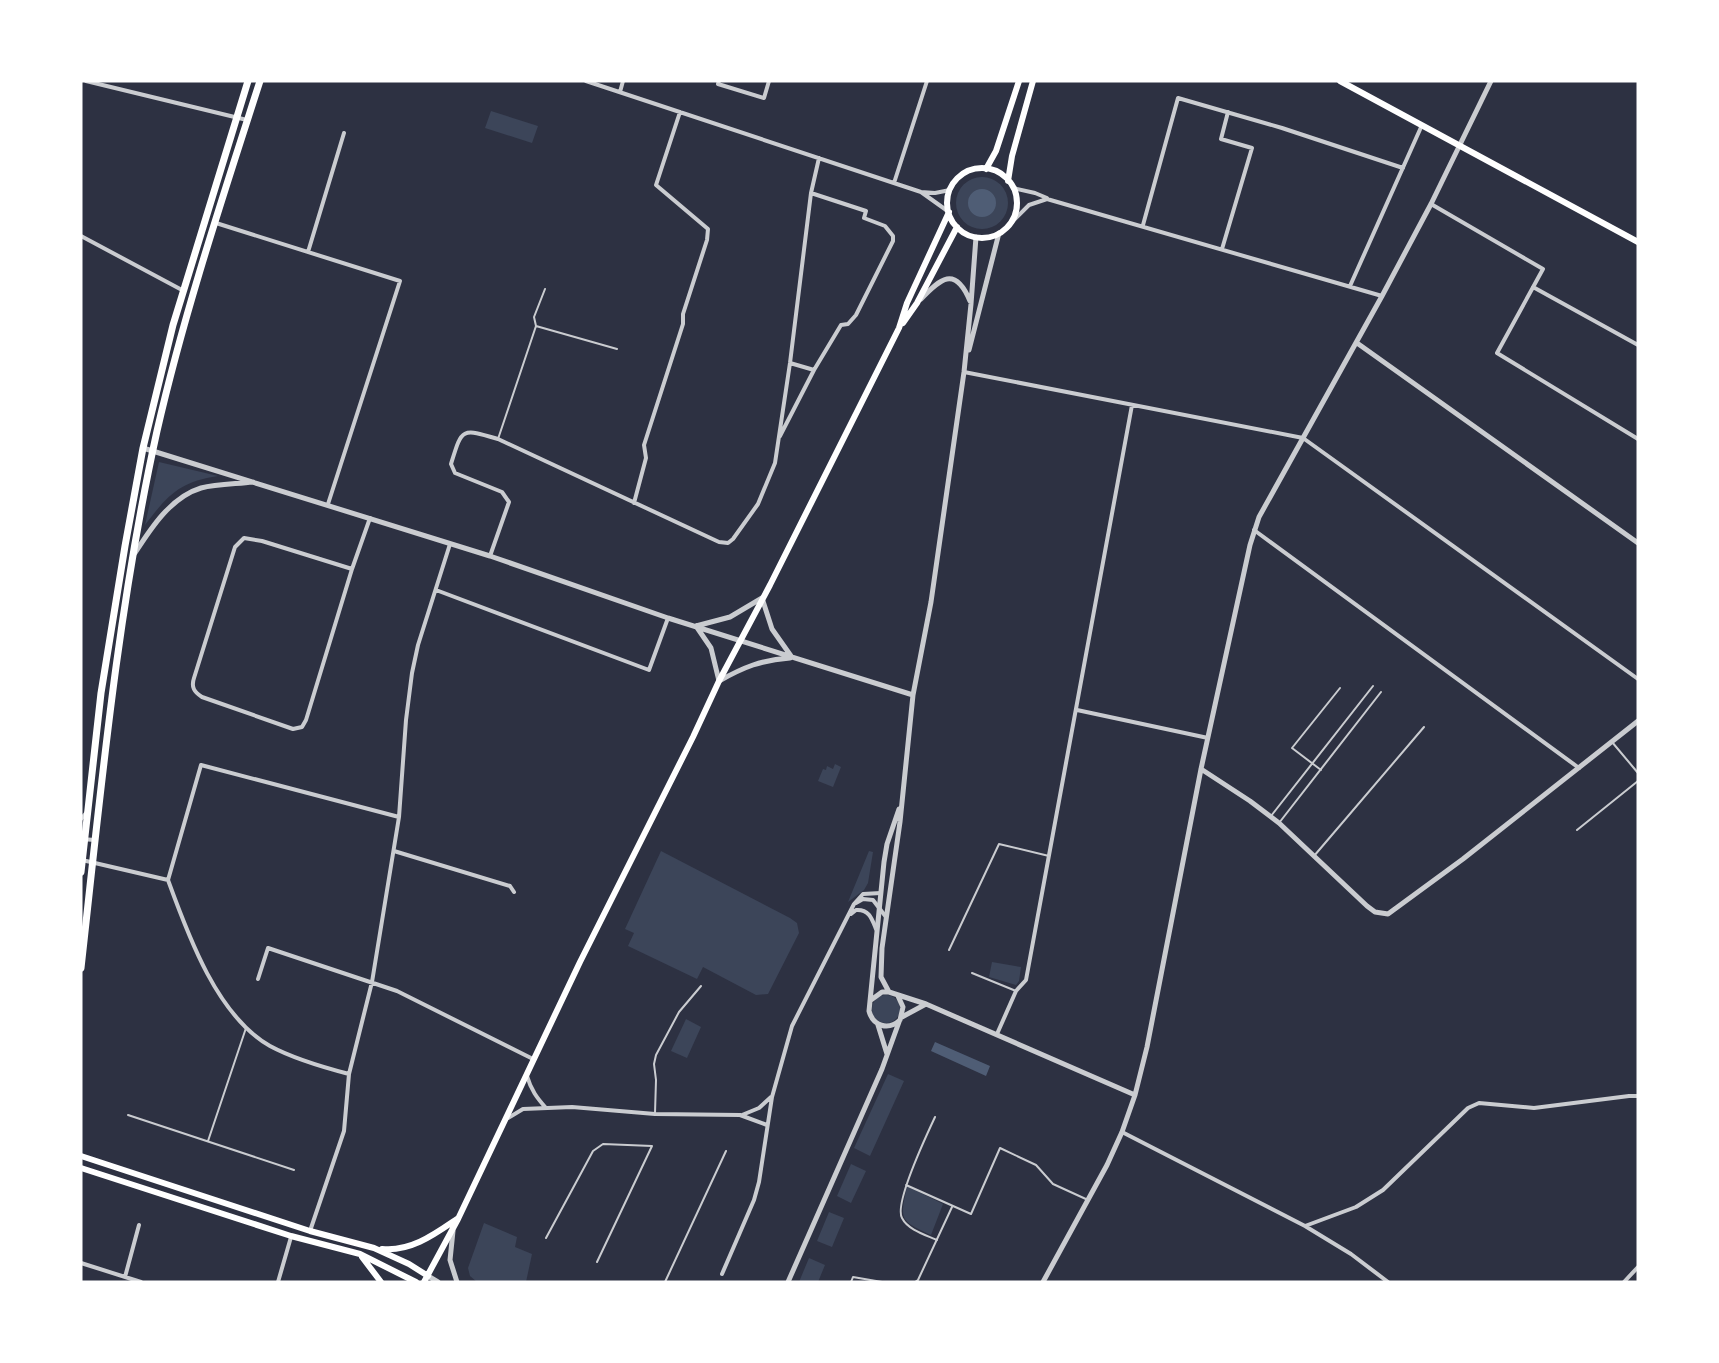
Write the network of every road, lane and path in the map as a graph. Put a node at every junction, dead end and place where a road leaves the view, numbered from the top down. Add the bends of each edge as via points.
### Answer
1 (86, 81) edge
2 (248, 81) edge
3 (260, 81) edge
4 (586, 81) edge
5 (623, 81) edge
6 (719, 81) edge
7 (769, 81) edge
8 (927, 81) edge
9 (1019, 81) edge
10 (1033, 81) edge
11 (1340, 81) edge
12 (1491, 81) edge
13 (620, 92) junction
14 (680, 112) junction
15 (1228, 112) junction
16 (237, 118) junction
17 (248, 120) junction
18 (1422, 125) junction
19 (344, 133) dead end
20 (1460, 145) junction
21 (819, 158) junction
22 (986, 168) junction
23 (1403, 168) junction
24 (1008, 181) junction
25 (894, 183) junction
26 (1013, 188) junction
27 (950, 190) junction
28 (921, 192) junction
29 (811, 193) junction
30 (1047, 199) junction
31 (1431, 204) junction
32 (949, 212) junction
33 (216, 223) junction
34 (1008, 225) junction
35 (1143, 225) junction
36 (957, 227) junction
37 (999, 233) junction
38 (81, 236) edge
39 (976, 237) junction
40 (1638, 242) edge
41 (1222, 249) junction
42 (308, 252) junction
43 (1350, 286) junction
44 (1533, 287) junction
45 (545, 289) dead end
46 (183, 291) junction
47 (1382, 296) junction
48 (917, 303) junction
49 (971, 304) junction
50 (536, 326) junction
51 (899, 328) junction
52 (1357, 343) junction
53 (1638, 345) edge
54 (617, 349) dead end
55 (790, 363) junction
56 (814, 370) junction
57 (964, 372) junction
58 (1132, 405) junction
59 (1303, 438) junction
60 (498, 439) junction
61 (778, 439) junction
62 (1638, 439) edge
63 (143, 448) junction
64 (154, 451) junction
65 (258, 482) junction
66 (634, 503) junction
67 (328, 504) junction
68 (370, 518) junction
69 (1254, 530) junction
70 (450, 543) junction
71 (1638, 543) edge
72 (134, 555) junction
73 (490, 556) junction
74 (352, 569) junction
75 (436, 590) junction
76 (762, 598) junction
77 (668, 618) junction
78 (696, 626) junction
79 (741, 639) junction
80 (792, 657) junction
81 (1638, 679) edge
82 (719, 681) junction
83 (1373, 686) dead end
84 (1340, 688) dead end
85 (1381, 692) dead end
86 (913, 695) junction
87 (1077, 710) junction
88 (1638, 721) edge
89 (1424, 727) dead end
90 (1208, 738) junction
91 (1612, 742) junction
92 (1313, 764) junction
93 (1579, 768) junction
94 (1201, 769) junction
95 (1321, 770) junction
96 (1638, 773) edge
97 (1638, 781) edge
98 (902, 799) junction
99 (88, 811) junction
100 (1271, 816) junction
101 (399, 817) junction
102 (81, 819) edge
103 (1280, 823) junction
104 (1577, 830) dead end
105 (82, 838) edge
106 (96, 840) junction
107 (394, 851) junction
108 (1049, 856) junction
109 (1314, 856) junction
110 (82, 860) edge
111 (93, 864) junction
112 (81, 872) edge
113 (168, 880) junction
114 (514, 892) dead end
115 (881, 893) junction
116 (854, 904) junction
117 (879, 909) junction
118 (848, 917) junction
119 (886, 918) junction
120 (876, 929) junction
121 (949, 950) dead end
122 (81, 968) edge
123 (972, 973) dead end
124 (258, 979) dead end
125 (372, 982) junction
126 (701, 986) dead end
127 (1017, 991) junction
128 (889, 992) junction
129 (896, 995) junction
130 (871, 1000) junction
131 (926, 1004) junction
132 (901, 1018) junction
133 (878, 1024) junction
134 (246, 1028) junction
135 (996, 1035) junction
136 (887, 1056) junction
137 (533, 1059) junction
138 (526, 1073) junction
139 (348, 1074) junction
140 (1135, 1095) junction
141 (1638, 1096) edge
142 (772, 1097) junction
143 (547, 1108) junction
144 (128, 1114) dead end
145 (655, 1114) junction
146 (740, 1115) junction
147 (935, 1117) dead end
148 (504, 1120) junction
149 (766, 1125) junction
150 (1122, 1132) junction
151 (208, 1141) junction
152 (726, 1151) dead end
153 (81, 1156) edge
154 (81, 1168) edge
155 (294, 1170) dead end
156 (906, 1185) junction
157 (1088, 1200) junction
158 (952, 1205) junction
159 (458, 1219) junction
160 (139, 1225) dead end
161 (1305, 1226) junction
162 (310, 1231) junction
163 (291, 1236) junction
164 (546, 1238) dead end
165 (937, 1240) junction
166 (374, 1248) junction
167 (360, 1254) junction
168 (597, 1262) dead end
169 (81, 1263) edge
170 (1638, 1267) edge
171 (722, 1274) dead end
172 (124, 1277) junction
173 (426, 1279) edge
174 (1386, 1281) edge
175 (141, 1282) edge
176 (278, 1282) edge
177 (381, 1282) edge
178 (416, 1282) edge
179 (438, 1282) edge
180 (457, 1282) edge
181 (665, 1282) edge
182 (788, 1282) edge
183 (851, 1282) edge
184 (882, 1282) edge
185 (915, 1282) edge
186 (1044, 1282) edge
187 (1624, 1282) edge

1 - 16 street
2 - 16 main road
3 - 17 main road
4 - 13 street
5 - 13 street
6 - 7 street via 718,84 764,98
8 - 25 street
9 - 22 main road via 996,151
10 - 24 main road
11 - 18 main road
12 - 20 street
13 - 14 street
14 - 21 street
14 - 66 street via 656,185 708,229 707,240 645,445 646,458
15 - 23 street
15 - 35 street via 1178,98
15 - 41 street via 1221,139 1252,148
16 - 17 street
16 - 46 main road
17 - 33 main road
18 - 20 main road
18 - 23 street
19 - 42 street
20 - 31 street
20 - 40 main road
21 - 25 street
21 - 29 street
22 - 24 main road
22 - 27 main road via 963,174
23 - 43 street
24 - 26 main road
25 - 28 street
26 - 30 street
26 - 34 main road via 1017,207
27 - 28 street
27 - 32 main road
28 - 32 street
29 - 55 street
29 - 56 street via 866,211 864,218 885,226 893,236 856,315 848,324 841,325
30 - 34 street via 1029,205
30 - 35 street
31 - 44 street via 1542,267
31 - 47 street
32 - 36 main road
32 - 51 main road
33 - 42 street
33 - 64 main road via 184,329
34 - 37 main road
35 - 41 street
36 - 39 main road
36 - 48 main road
37 - 39 main road
37 - 57 street
38 - 46 street
39 - 49 street
41 - 43 street
42 - 67 street via 400,281
43 - 47 street
44 - 53 street
44 - 62 street via 1497,353
45 - 50 lane via 534,317
46 - 63 main road
47 - 52 street
48 - 49 street via 946,278 962,286
48 - 51 main road
49 - 57 street
50 - 54 lane
50 - 60 lane
51 - 76 main road
52 - 59 street
52 - 71 street
55 - 56 street
55 - 61 street
56 - 61 street
57 - 58 street
57 - 86 street via 931,602
58 - 59 street
58 - 87 street
59 - 69 street
59 - 81 street
60 - 66 street
60 - 73 street via 474,432 461,435 451,464 455,473 502,492 508,499
61 - 66 street via 775,463 758,504 728,543
63 - 64 street
63 - 99 main road via 101,693
64 - 65 street
64 - 72 main road
65 - 67 street
65 - 72 street via 209,486 186,495 160,518
67 - 68 street
68 - 70 street
68 - 74 street
69 - 90 street
69 - 93 street
70 - 73 street
70 - 75 street
72 - 106 main road via 112,695
73 - 77 street
74 - 74 street via 244,538 235,547 194,678 196,693 293,729 302,728
75 - 77 street via 649,670
75 - 101 street via 412,673
76 - 78 street via 730,617
76 - 79 main road
76 - 80 street via 772,629
77 - 78 street
78 - 79 street
78 - 82 street via 711,648
79 - 80 street
79 - 82 main road
80 - 82 street via 753,664
80 - 86 street
82 - 137 main road
83 - 92 lane
84 - 92 lane via 1292,748
85 - 95 lane
86 - 98 street
87 - 90 street
87 - 108 street
88 - 91 street
89 - 109 lane
90 - 94 street
91 - 93 street
91 - 96 lane
92 - 95 lane
92 - 100 lane
93 - 109 street via 1388,914 1367,906
94 - 100 street
94 - 140 street
95 - 103 lane
97 - 104 lane
98 - 115 street via 887,844
98 - 119 street
99 - 102 street
99 - 105 main road
100 - 103 street
101 - 107 street
101 - 113 street via 201,765
103 - 109 street
105 - 106 street
105 - 110 main road
106 - 111 main road
107 - 114 street via 510,886
107 - 125 street
108 - 121 lane via 999,844
108 - 127 street via 1026,980
110 - 111 street
110 - 112 main road
111 - 113 street
111 - 122 main road
113 - 134 street via 212,981
115 - 116 street via 863,894
115 - 117 street
116 - 117 street via 868,898
116 - 118 street
117 - 119 street
117 - 120 street
118 - 120 street via 856,910 865,911
118 - 142 street via 792,1026
119 - 128 street via 880,969
120 - 130 street
123 - 127 lane
124 - 125 street via 268,948
125 - 137 street
125 - 139 street
126 - 145 lane via 679,1012 656,1055
127 - 135 street
128 - 129 street
128 - 130 street
129 - 131 street
129 - 132 street via 903,1007
130 - 133 street via 870,1016
131 - 132 street
131 - 135 street
132 - 133 street via 889,1026
132 - 136 street
133 - 136 street
134 - 139 street via 284,1053
134 - 151 lane
135 - 140 street
136 - 182 street
137 - 138 main road
138 - 143 street via 537,1099
138 - 148 main road
139 - 162 street via 344,1131
140 - 150 street
141 - 161 street via 1534,1108 1479,1103 1468,1108 1369,1201
142 - 146 street via 759,1108
142 - 149 street
143 - 145 street
143 - 148 street via 523,1109
144 - 151 lane
145 - 146 street
146 - 149 street
147 - 156 lane
148 - 159 main road
149 - 171 street via 754,1200
150 - 157 street
150 - 161 street
151 - 155 lane
152 - 181 lane
153 - 162 main road
154 - 163 main road
156 - 158 lane
156 - 165 lane via 902,1219 909,1227
157 - 158 lane via 1053,1184 1036,1165 1000,1148 971,1214
157 - 186 street
158 - 165 lane
159 - 166 main road via 399,1249
159 - 173 main road
159 - 180 street via 450,1249
160 - 172 street
161 - 174 street
162 - 166 main road
163 - 167 main road
163 - 176 street
164 - 168 lane via 593,1150 603,1144 652,1146
165 - 185 lane
166 - 173 main road via 409,1264
167 - 177 main road
167 - 178 main road
169 - 172 street
170 - 187 street
172 - 175 street
173 - 179 street
183 - 184 lane via 853,1277

